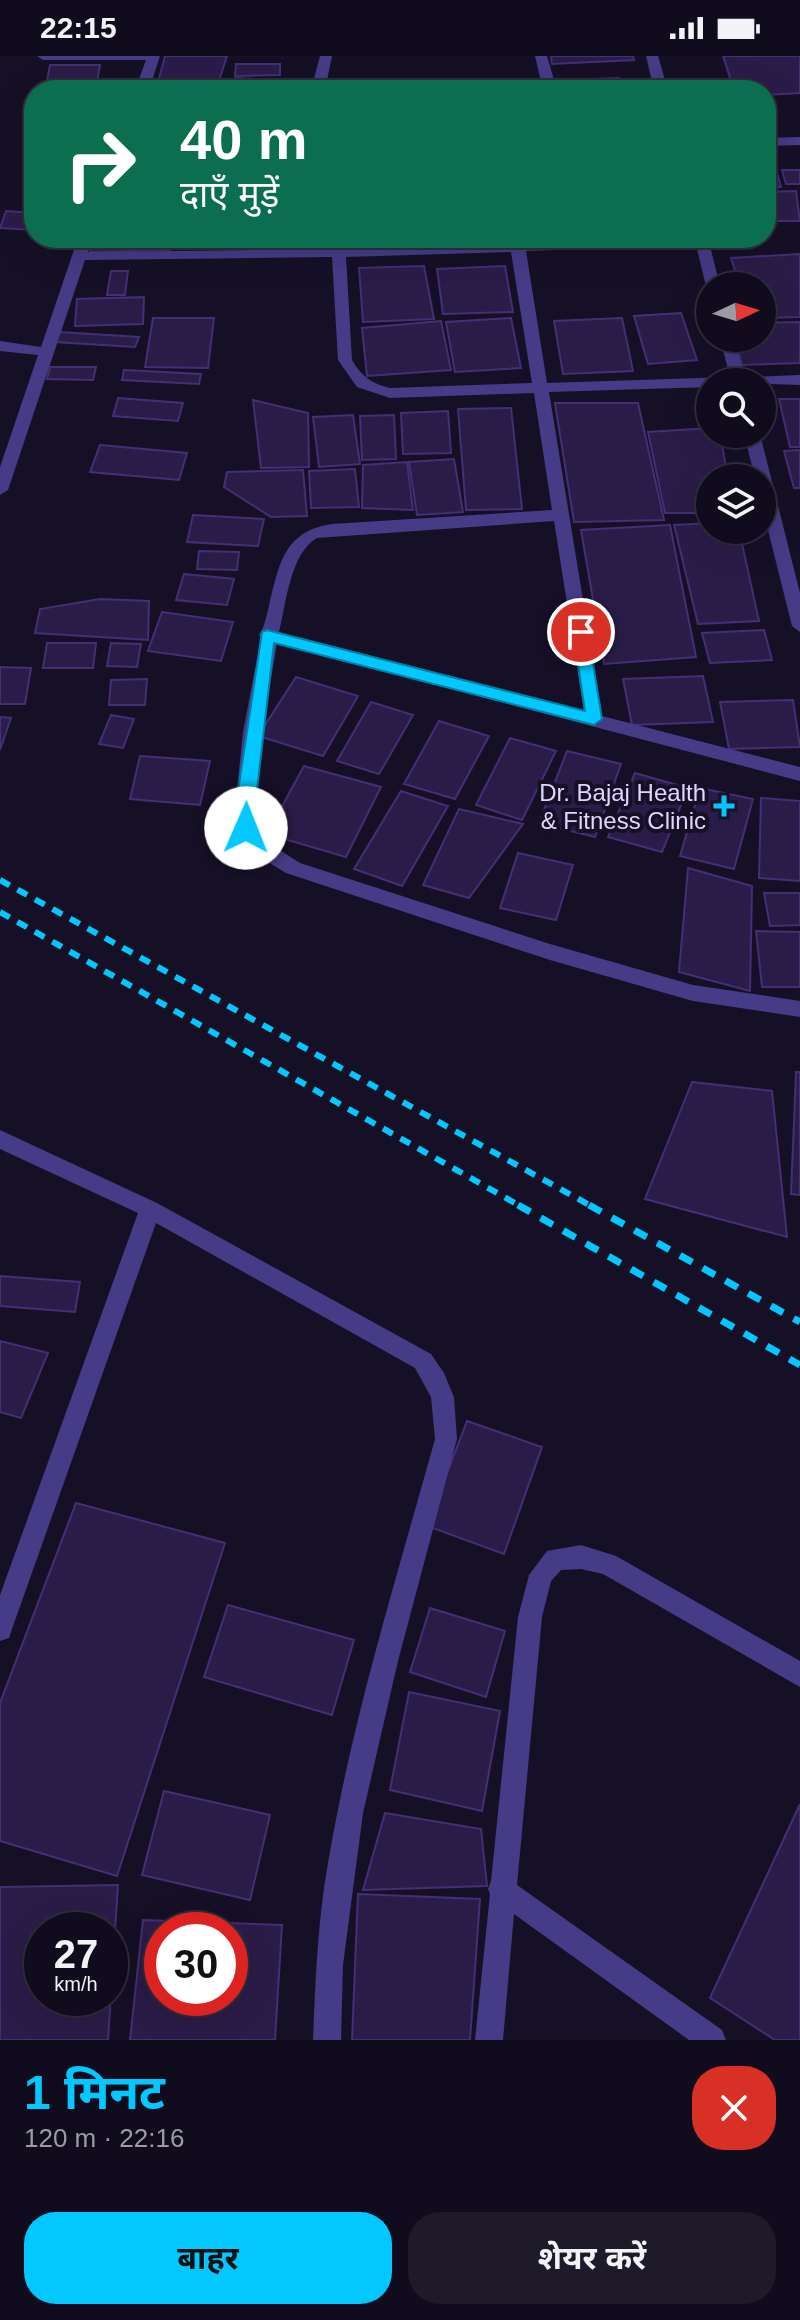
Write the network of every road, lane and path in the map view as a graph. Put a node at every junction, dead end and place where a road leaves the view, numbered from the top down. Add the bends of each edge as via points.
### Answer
1 (43, 56) edge
2 (154, 56) edge
3 (326, 56) edge
4 (541, 56) edge
5 (652, 56) edge
6 (146, 80) edge
7 (320, 80) edge
8 (547, 80) edge
9 (658, 80) edge
10 (800, 141) edge
11 (776, 142) edge
12 (81, 248) edge
13 (518, 248) joint
14 (703, 248) edge
15 (339, 253) junction
16 (78, 256) junction
17 (709, 272) edge
18 (0, 346) edge
19 (47, 352) junction
20 (800, 380) edge
21 (776, 381) edge
22 (696, 383) edge
23 (541, 389) junction
24 (756, 448) edge
25 (0, 490) edge
26 (562, 515) junction
27 (800, 626) edge
28 (267, 635) junction
29 (594, 719) junction
30 (800, 774) edge
31 (800, 1009) edge
32 (0, 1139) edge
33 (150, 1209) junction
34 (0, 1629) edge
35 (800, 1675) edge
36 (501, 1889) junction
37 (327, 2040) edge
38 (489, 2040) edge
39 (712, 2040) edge

1 - 2 street
2 - 6 street
3 - 7 street
4 - 8 street
5 - 9 street
10 - 11 street
12 - 16 street
13 - 15 street
13 - 23 street
14 - 17 street
15 - 16 street
15 - 23 street via 345,360 365,388 390,393
16 - 19 street
18 - 19 street
19 - 25 street
20 - 21 street
22 - 23 street
23 - 26 street
24 - 27 street
26 - 28 street via 320,532 302,540 289,560
26 - 29 street
28 - 29 street
28 - 31 street via 245,798 246,828 261,848 293,868 550,952 693,993
29 - 30 street
32 - 33 street
33 - 34 street
33 - 37 street via 423,1361 439,1381 446,1409 446,1439 362,1761 337,1881 326,1989
35 - 36 street via 608,1564 581,1557 555,1559 541,1575 530,1617
36 - 38 street
36 - 39 street

